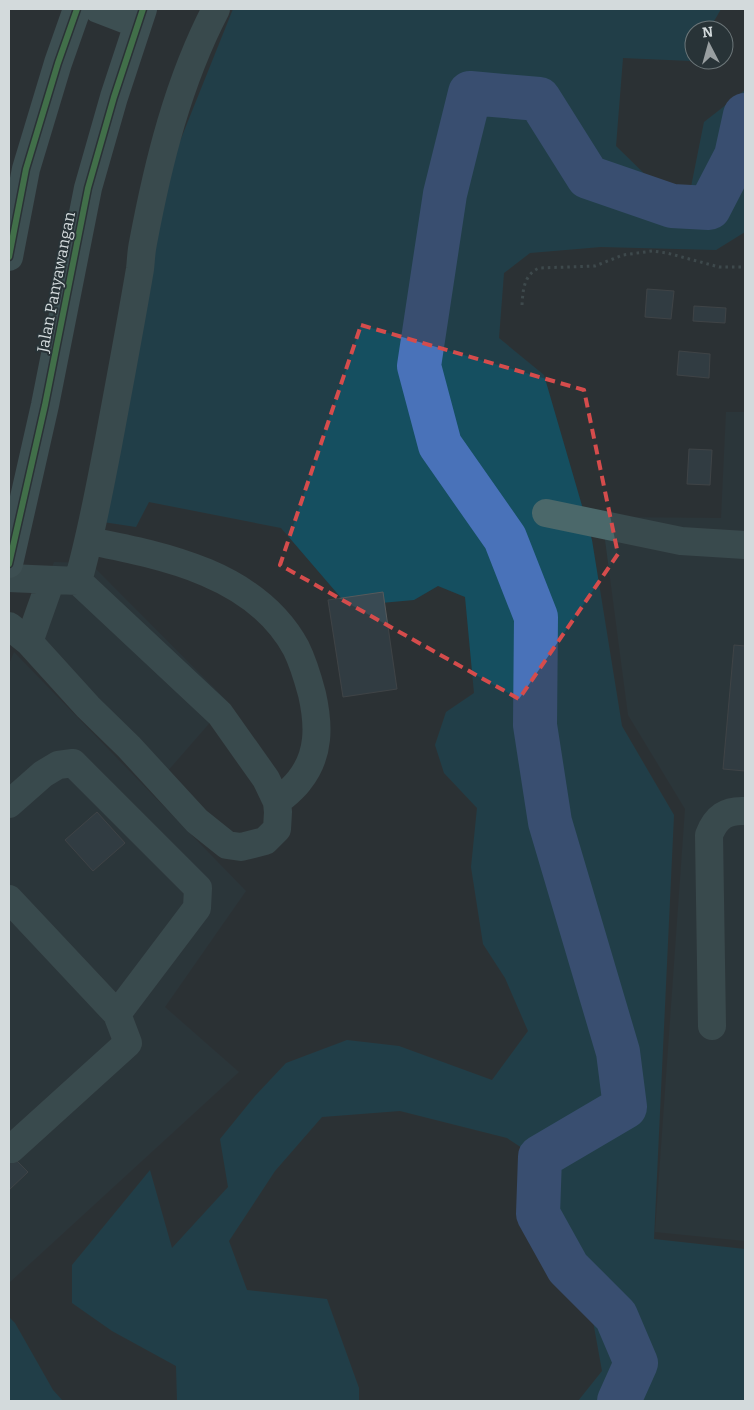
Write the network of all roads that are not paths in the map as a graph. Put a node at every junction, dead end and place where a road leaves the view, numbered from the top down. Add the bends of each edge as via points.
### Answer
1 (77, 9) edge
2 (98, 9) edge
3 (216, 9) edge
4 (140, 17) edge
5 (9, 257) edge
6 (546, 513) dead end
7 (90, 542) junction
8 (745, 545) edge
9 (9, 564) edge
10 (9, 578) edge
11 (51, 580) junction
12 (78, 581) junction
13 (19, 634) edge
14 (278, 802) junction
15 (9, 804) edge
16 (745, 811) edge
17 (9, 898) edge
18 (117, 1014) junction
19 (712, 1026) dead end
20 (11, 1149) dead end

1 - 5 main road via 26,169
2 - 4 main road
3 - 7 lane via 179,96 160,162
4 - 9 main road, Jalan Panyawangan via 88,188 45,405
6 - 8 lane via 681,541
7 - 12 lane
7 - 14 lane via 173,560 212,575 248,594 275,618 296,648 307,675 316,711 317,741 310,764 299,781
10 - 11 lane
11 - 12 lane
11 - 13 lane
12 - 14 lane via 220,714 266,779
13 - 14 lane via 198,821 227,845 240,847 265,841 277,829
15 - 18 lane via 43,774 58,765 73,763 198,888 197,908
16 - 19 lane via 723,815 714,824 710,835
17 - 18 lane
18 - 20 lane via 128,1043

